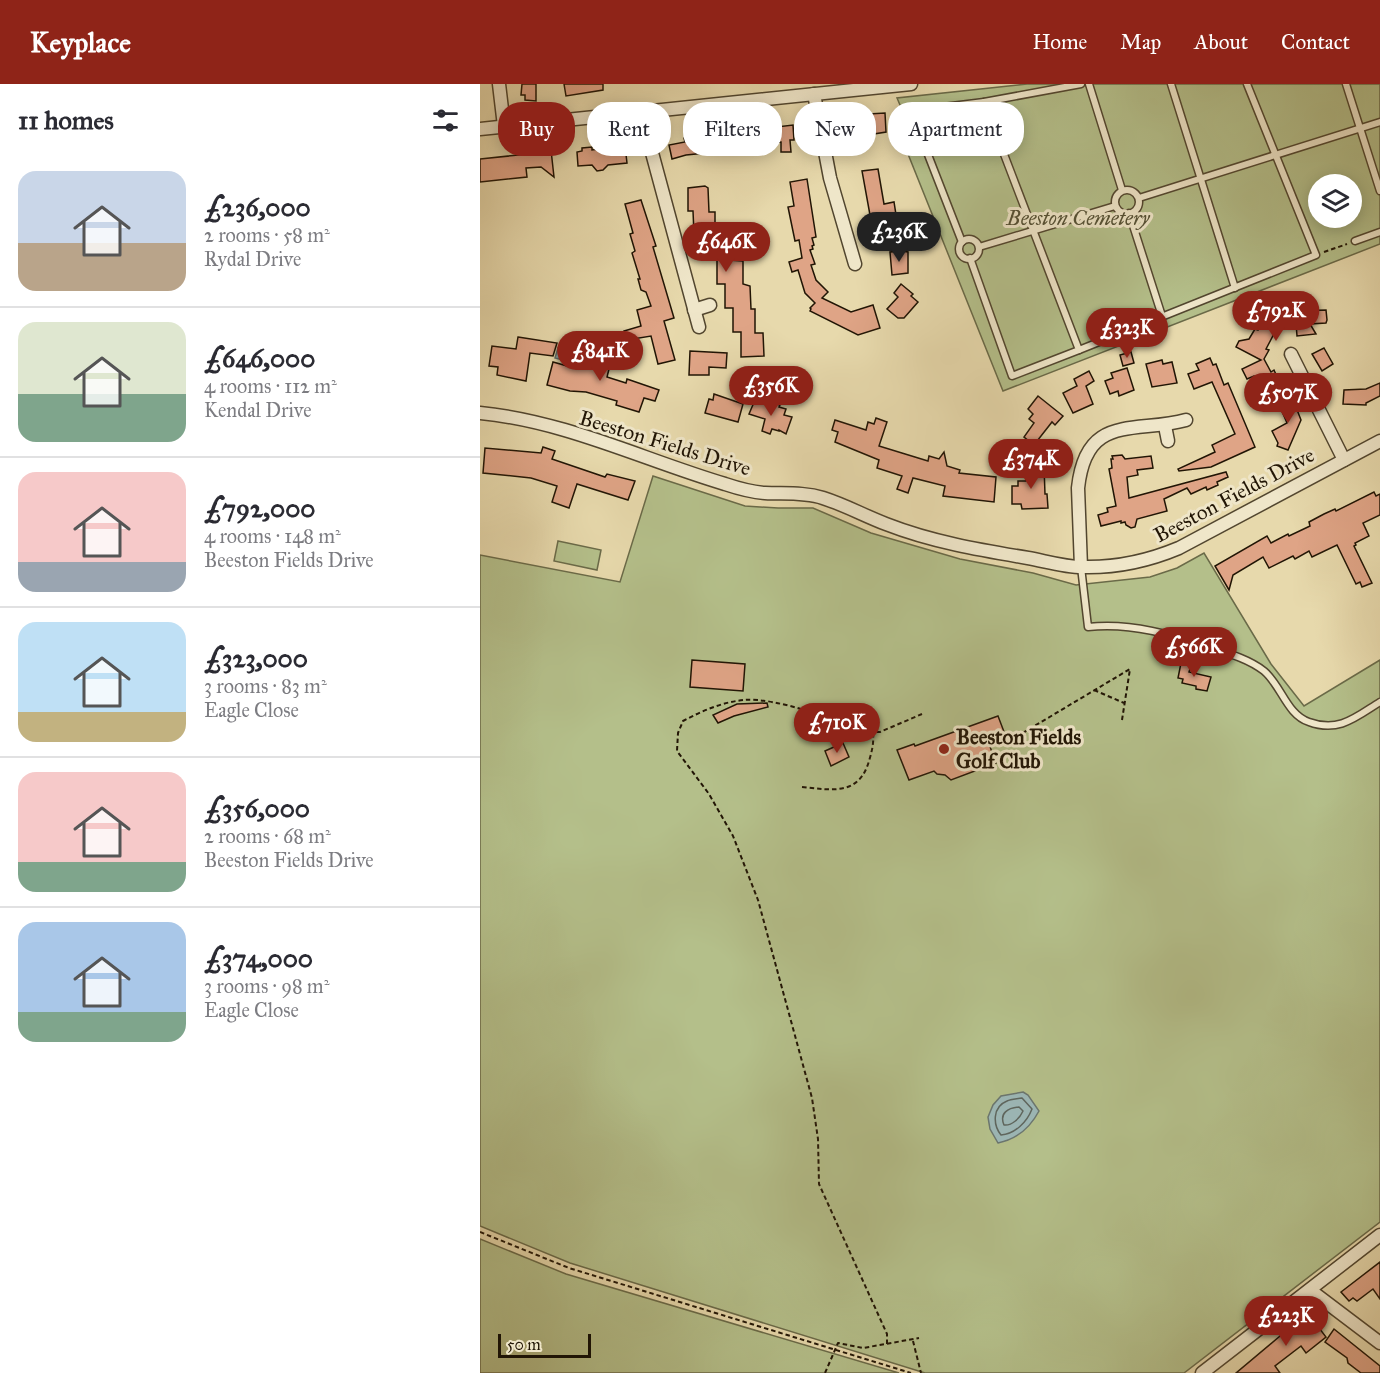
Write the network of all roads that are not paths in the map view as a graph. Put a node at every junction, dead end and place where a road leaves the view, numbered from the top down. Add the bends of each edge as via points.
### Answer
1 (499, 84) edge
2 (911, 84) edge
3 (1081, 84) edge
4 (1089, 84) edge
5 (1171, 84) edge
6 (1247, 84) edge
7 (1346, 84) edge
8 (878, 86) edge
9 (814, 94) junction
10 (501, 102) edge
11 (984, 102) edge
12 (671, 109) edge
13 (1380, 122) edge
14 (498, 127) edge
15 (1360, 128) junction
16 (480, 129) edge
17 (1275, 155) junction
18 (653, 156) edge
19 (929, 156) edge
20 (1005, 156) edge
21 (1200, 179) junction
22 (1122, 190) junction
23 (1380, 191) edge
24 (1138, 198) junction
25 (1115, 206) junction
26 (1130, 213) junction
27 (1033, 230) junction
28 (1380, 232) edge
29 (1355, 241) road end
30 (962, 242) junction
31 (979, 247) junction
32 (970, 258) junction
33 (855, 264) dead end
34 (1235, 288) junction
35 (710, 305) dead end
36 (694, 310) junction
37 (1162, 316) junction
38 (699, 327) dead end
39 (1078, 350) junction
40 (1291, 354) dead end
41 (480, 414) edge
42 (1186, 420) dead end
43 (1165, 426) junction
44 (1168, 441) dead end
45 (1380, 441) edge
46 (1344, 460) junction
47 (1081, 567) junction
48 (1380, 702) edge
49 (1380, 1235) edge
50 (1310, 1290) junction
51 (1380, 1343) edge
52 (1202, 1373) edge

1 - 10 street
2 - 8 street
3 - 11 lane
4 - 22 lane
5 - 21 lane
6 - 17 lane
7 - 15 lane
8 - 9 street
9 - 12 street
9 - 33 street via 837,205
13 - 15 lane
14 - 16 street
15 - 17 lane
15 - 23 lane
17 - 21 lane
17 - 34 lane via 1316,255
18 - 36 street
19 - 30 lane
20 - 27 lane
21 - 24 lane
21 - 34 lane
22 - 24 lane via 1134,192
22 - 25 lane
24 - 26 lane via 1139,205
25 - 26 lane via 1120,213
25 - 27 lane
26 - 37 lane
27 - 31 lane
27 - 39 lane
28 - 29 lane
30 - 31 lane via 973,239
30 - 32 lane via 961,255
31 - 32 lane via 975,257
32 - 39 lane via 1012,376
34 - 37 lane
35 - 36 street
36 - 38 street
37 - 39 lane
40 - 46 street, Beeston Fields Drive
41 - 47 street, Beeston Fields Drive via 531,422 745,490 824,498 928,538
42 - 43 street
43 - 44 street
43 - 47 street via 1114,430 1101,437 1089,452 1078,488
45 - 46 street, Beeston Fields Drive
46 - 47 street, Beeston Fields Drive via 1153,559
47 - 48 lane via 1088,627 1147,628 1252,663 1275,683 1297,716 1309,723 1344,725
49 - 50 street
50 - 51 street
50 - 52 street

